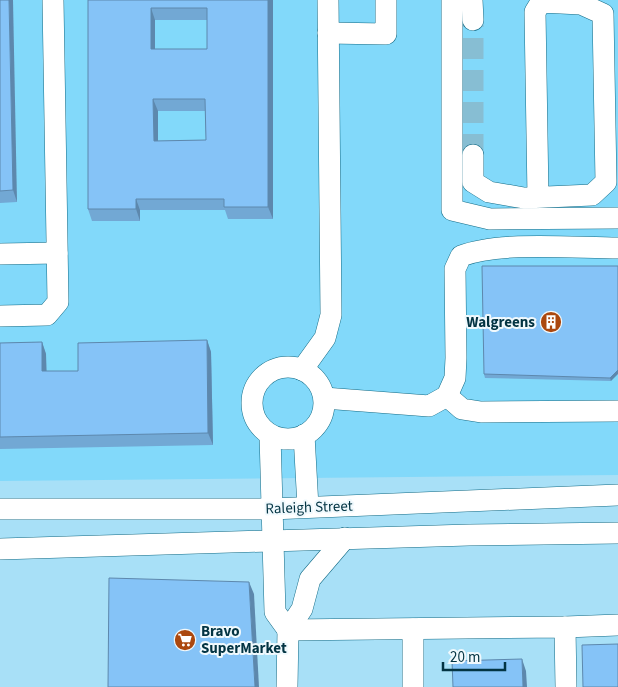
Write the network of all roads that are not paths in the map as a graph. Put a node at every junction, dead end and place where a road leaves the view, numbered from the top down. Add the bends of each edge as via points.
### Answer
1 (53, 0) edge
2 (328, 0) edge
3 (386, 0) edge
4 (452, 0) edge
5 (328, 33) junction
6 (473, 155) tunnel mouth
7 (595, 192) junction
8 (538, 198) junction
9 (615, 217) edge
10 (618, 248) edge
11 (57, 253) junction
12 (0, 254) edge
13 (0, 316) edge
14 (302, 370) junction
15 (447, 396) junction
16 (324, 398) junction
17 (618, 411) edge
18 (270, 435) junction
19 (304, 435) junction
20 (618, 495) edge
21 (308, 507) junction
22 (0, 509) edge
23 (271, 509) junction
24 (618, 533) edge
25 (345, 538) junction
26 (273, 540) junction
27 (0, 549) edge
28 (618, 626) edge
29 (565, 627) junction
30 (413, 629) junction
31 (288, 630) junction
32 (287, 687) edge
33 (413, 687) edge
34 (566, 687) edge

1 - 11 street
2 - 5 street
3 - 5 street via 386,34
4 - 9 street via 452,210 490,220
5 - 14 street via 331,315 325,338
6 - 8 street via 473,182 489,192
7 - 8 street via 592,195
7 - 8 street via 606,182 603,14 581,4 541,2 535,12
7 - 9 street
10 - 15 street via 500,248 461,256 455,269 455,378
11 - 12 street
11 - 13 street via 58,302 47,315
14 - 16 street via 313,376
14 - 18 street via 290,366 278,368 258,382 253,393 253,411 260,427
15 - 16 street via 429,406
15 - 17 street via 462,409 481,412
16 - 19 street via 320,420
18 - 19 street via 293,439
18 - 23 street
19 - 21 street
20 - 21 street, Raleigh Street
21 - 23 street, Raleigh Street
22 - 23 street, Raleigh Street
23 - 26 street
24 - 25 street
25 - 26 street
25 - 31 street via 310,579 302,609
26 - 27 street
26 - 31 street via 275,612
28 - 29 street
29 - 30 street
29 - 34 street
30 - 31 street
30 - 33 street
31 - 32 street

